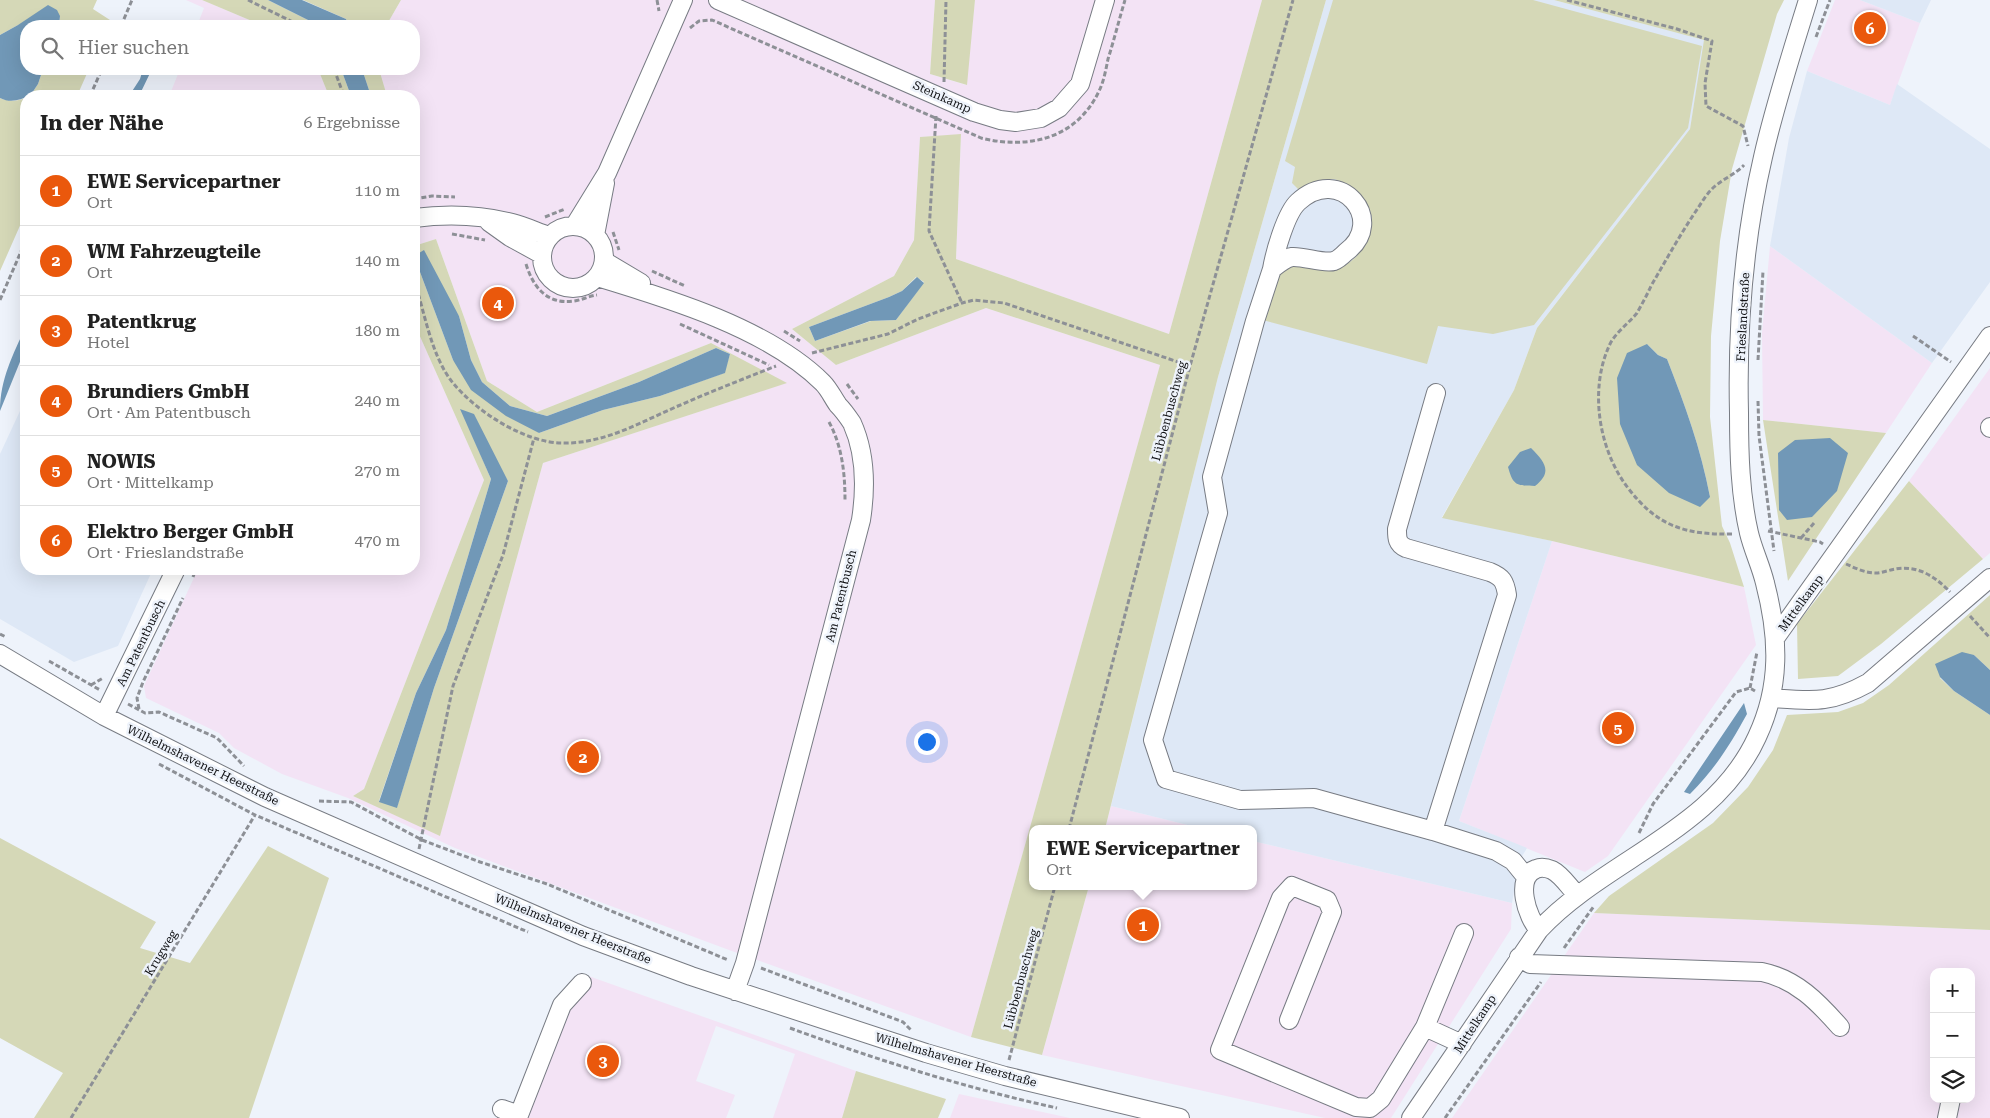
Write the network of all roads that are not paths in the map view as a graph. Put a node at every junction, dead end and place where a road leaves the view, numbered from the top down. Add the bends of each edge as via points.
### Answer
1 (683, 0) edge
2 (718, 0) edge
3 (1105, 0) edge
4 (1807, 0) edge
5 (607, 173) junction
6 (420, 217) edge
7 (484, 218) junction
8 (575, 225) junction
9 (595, 235) junction
10 (549, 236) junction
11 (542, 254) junction
12 (1272, 269) junction
13 (601, 277) junction
14 (1990, 336) edge
15 (1436, 393) dead end
16 (173, 575) edge
17 (1990, 578) edge
18 (1776, 638) junction
19 (0, 654) edge
20 (1771, 698) junction
21 (104, 716) junction
22 (1433, 831) junction
23 (1526, 877) junction
24 (1577, 895) junction
25 (1539, 930) junction
26 (1464, 933) dead end
27 (1519, 957) junction
28 (582, 982) dead end
29 (735, 991) junction
30 (1289, 1020) dead end
31 (1425, 1027) junction
32 (1840, 1027) dead end
33 (1462, 1044) junction
34 (1950, 1103) edge
35 (502, 1108) dead end
36 (1180, 1118) edge
37 (1411, 1118) edge
38 (1947, 1118) edge

1 - 5 street
2 - 3 street, Steinkamp via 982,114 1016,122 1041,118 1059,108 1080,84
4 - 18 street, Frieslandstraße via 1763,157 1748,242 1740,331 1741,476 1749,533 1765,582
5 - 8 street
5 - 9 street
6 - 7 street
7 - 10 street via 512,223
7 - 11 street
8 - 9 street
8 - 10 street via 561,228
9 - 13 street via 604,252
10 - 11 street
11 - 13 street via 546,274 561,287 581,288
12 - 12 street via 1290,258 1333,261 1348,251 1358,241 1363,220 1356,200 1340,190 1326,188 1297,202 1276,248
12 - 22 street via 1212,477 1218,513 1153,740 1166,779 1240,800 1314,798
13 - 29 street, Am Patentbusch via 725,322 794,358 824,384 851,423 865,471 861,520
14 - 18 street, Mittelkamp
15 - 22 street via 1396,538 1400,546 1501,577 1507,594
16 - 21 street, Am Patentbusch
17 - 20 street via 1955,598 1868,683 1847,694 1819,701
18 - 20 street, Mittelkamp
19 - 21 street, Wilhelmshavener Heerstraße
20 - 24 street, Mittelkamp via 1757,738 1733,776 1702,808 1655,844
21 - 29 street, Wilhelmshavener Heerstraße via 265,797 415,864 584,936
22 - 23 street via 1496,851 1513,862
23 - 24 street via 1537,869 1548,869
23 - 25 street via 1523,890 1533,924
24 - 25 street, Mittelkamp
25 - 27 street, Mittelkamp
26 - 31 street
27 - 32 street via 1530,964 1776,975 1817,1001
27 - 33 street, Mittelkamp
28 - 35 street via 562,1005 519,1116
29 - 36 street, Wilhelmshavener Heerstraße via 1005,1076
30 - 31 street via 1332,912 1328,900 1292,886 1281,898 1220,1050 1356,1107 1370,1108 1381,1099
31 - 33 street
33 - 37 street, Mittelkamp
34 - 38 street

